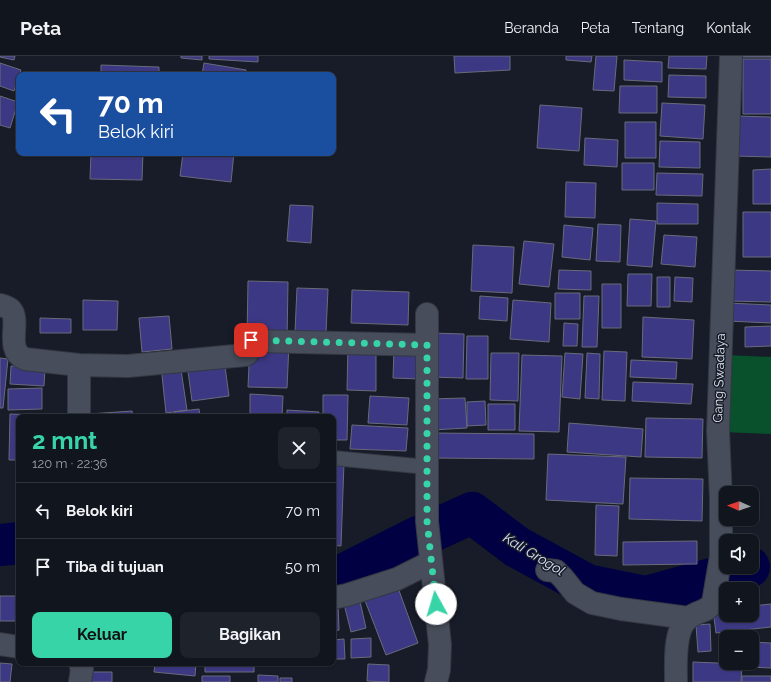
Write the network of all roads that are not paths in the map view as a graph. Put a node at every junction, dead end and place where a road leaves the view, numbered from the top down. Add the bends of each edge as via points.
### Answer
1 (731, 56) edge
2 (0, 305) edge
3 (427, 314) dead end
4 (427, 345) junction
5 (79, 365) junction
6 (79, 414) edge
7 (336, 458) edge
8 (427, 466) junction
9 (430, 553) junction
10 (547, 570) dead end
11 (336, 597) edge
12 (688, 618) junction
13 (0, 644) edge
14 (16, 647) edge
15 (81, 666) edge
16 (80, 682) edge
17 (436, 682) edge
18 (676, 682) edge

1 - 12 street, Gang Swadaya via 718,424 721,556 716,592 710,608
2 - 5 street via 8,308 13,314 14,342 16,353 20,357
3 - 4 street
4 - 5 street via 251,340 248,344 248,354 245,355 128,366
4 - 8 street
5 - 6 street
7 - 8 lane
8 - 9 street
9 - 11 street via 397,579
9 - 17 street via 440,645
10 - 12 street via 556,572 575,593 592,603
12 - 18 street via 681,627 677,642
13 - 14 street
15 - 16 street

